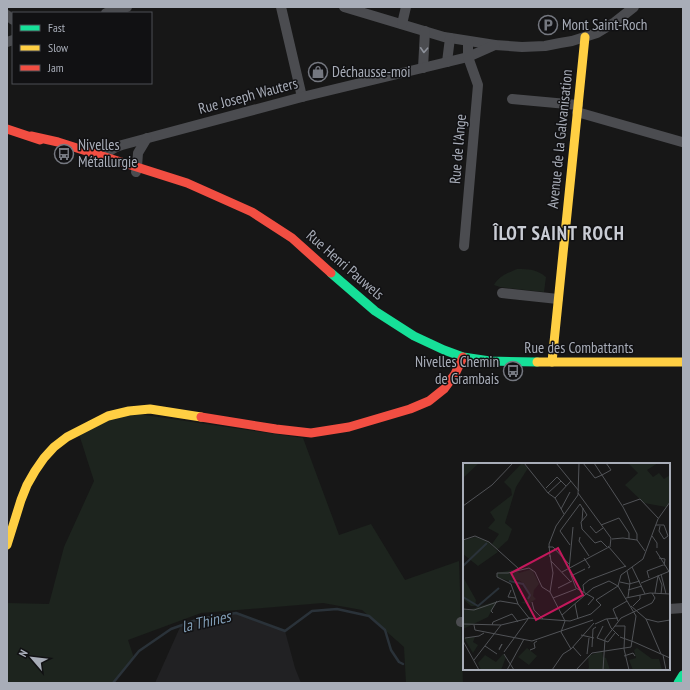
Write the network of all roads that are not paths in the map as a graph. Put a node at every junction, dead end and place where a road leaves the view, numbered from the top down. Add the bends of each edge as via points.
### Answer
1 (127, 7) edge
2 (281, 7) edge
3 (344, 7) edge
4 (406, 7) edge
5 (634, 7) edge
6 (110, 12) edge
7 (402, 24) junction
8 (425, 31) junction
9 (584, 37) junction
10 (450, 38) junction
11 (468, 41) junction
12 (500, 45) junction
13 (468, 57) junction
14 (447, 62) junction
15 (423, 68) junction
16 (302, 97) junction
17 (512, 99) dead end
18 (577, 108) junction
19 (7, 129) edge
20 (147, 138) junction
21 (682, 142) dead end
22 (105, 159) junction
23 (136, 169) junction
24 (464, 246) dead end
25 (502, 293) dead end
26 (558, 299) junction
27 (464, 357) junction
28 (475, 359) joint
29 (552, 362) junction
30 (683, 362) edge
31 (7, 545) edge
32 (683, 608) edge
33 (670, 609) edge
34 (683, 675) edge
35 (678, 683) edge

1 - 6 street
2 - 16 street
3 - 7 street
4 - 7 street
5 - 9 street via 598,33
7 - 8 street
8 - 10 street
8 -> 15 street
9 - 12 street via 545,46
9 - 18 street, Avenue de la Galvanisation
10 - 11 street
10 - 14 street
11 - 12 street
11 - 13 street, Rue de l'Ange
12 - 13 street, Rue Joseph Wauters
13 - 14 street, Rue Joseph Wauters
13 - 24 street, Rue de l'Ange via 478,85
14 - 15 street, Rue Joseph Wauters
15 - 16 street, Rue Joseph Wauters
16 - 20 street, Rue Joseph Wauters
17 - 18 street
18 - 21 street
18 - 26 street, Avenue de la Galvanisation
19 - 22 street, Rue Henri Pauwels via 58,148
20 - 22 street, Rue Joseph Wauters via 111,150
20 - 23 street via 138,152
22 - 23 street, Rue Henri Pauwels
23 - 27 street, Rue Henri Pauwels via 187,188 209,192 252,212 292,238 369,306 420,339
25 - 26 street
26 - 29 street, Avenue de la Galvanisation
27 - 28 street, Rue Henri Pauwels
27 - 31 street via 444,389 429,401 349,427 312,433 150,409 107,417 66,438 49,452 27,484
28 - 29 street, Rue des Combattants
29 - 30 street, Rue des Combattants
32 - 33 street
34 - 35 street

